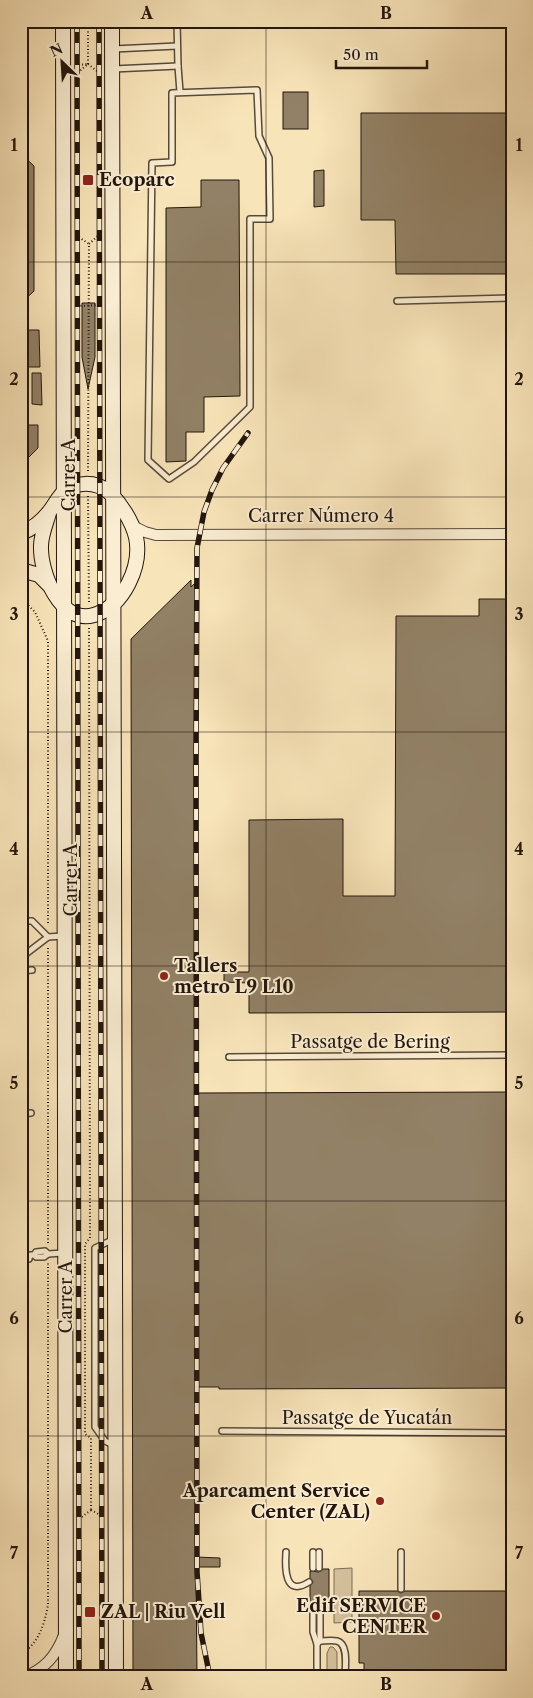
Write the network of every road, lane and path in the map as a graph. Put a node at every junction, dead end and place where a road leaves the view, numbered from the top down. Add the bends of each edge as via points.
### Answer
1 (63, 21) edge
2 (88, 21) edge
3 (112, 21) edge
4 (177, 21) edge
5 (177, 46) junction
6 (112, 49) junction
7 (72, 65) dead end
8 (178, 66) junction
9 (112, 69) junction
10 (180, 92) junction
11 (88, 244) dead end
12 (512, 298) edge
13 (397, 301) dead end
14 (89, 305) junction
15 (104, 305) dead end
16 (72, 306) dead end
17 (88, 484) junction
18 (64, 492) junction
19 (113, 496) junction
20 (49, 513) junction
21 (133, 526) junction
22 (21, 533) edge
23 (512, 534) edge
24 (21, 570) edge
25 (50, 586) junction
26 (21, 598) edge
27 (115, 603) junction
28 (64, 606) junction
29 (89, 616) junction
30 (21, 921) edge
31 (65, 936) junction
32 (48, 937) junction
33 (21, 954) edge
34 (32, 970) dead end
35 (21, 971) edge
36 (512, 1055) edge
37 (229, 1056) dead end
38 (31, 1113) dead end
39 (21, 1114) edge
40 (116, 1237) junction
41 (65, 1253) junction
42 (48, 1254) junction
43 (21, 1259) edge
44 (222, 1431) dead end
45 (512, 1433) edge
46 (116, 1447) junction
47 (91, 1510) dead end
48 (286, 1552) dead end
49 (313, 1552) dead end
50 (319, 1552) dead end
51 (401, 1552) dead end
52 (313, 1568) dead end
53 (319, 1568) dead end
54 (309, 1582) dead end
55 (401, 1590) dead end
56 (313, 1610) dead end
57 (320, 1610) dead end
58 (66, 1630) junction
59 (319, 1643) junction
60 (21, 1655) edge
61 (24, 1677) edge
62 (66, 1677) edge
63 (116, 1677) edge
64 (317, 1677) edge
65 (345, 1677) edge

1 - 18 main road, Carrer A
2 - 7 path via 88,64
3 - 6 main road
4 - 5 lane
5 - 6 lane
5 - 8 lane
6 - 9 main road
8 - 9 lane
8 - 10 lane
9 - 19 main road
10 - 10 lane via 257,90 259,136 269,158 270,218 250,219 250,407 194,462 169,479 148,460 152,163 172,162 172,93
11 - 14 path, Carrer A
12 - 13 lane
14 - 15 path
14 - 16 path
14 - 17 path, Carrer A
17 - 18 main road
17 - 19 main road via 104,488
17 - 29 path, Carrer A
18 - 20 main road
18 - 28 main road, Carrer A
19 - 21 main road
19 - 27 main road
20 - 22 main road
20 - 25 main road via 41,544 44,571
21 - 23 street, Carrer Número 4 via 156,535
21 - 27 main road via 136,560 127,586
24 - 25 main road via 39,575
25 - 28 main road
26 - 32 path, Carrer A via 35,612 48,641
27 - 29 main road via 105,611
27 - 40 main road
28 - 29 main road via 81,616
28 - 31 main road, Carrer A
29 - 47 path, Carrer A via 90,1238 85,1244 85,1434 91,1438
30 - 32 lane via 32,921
31 - 32 lane
31 - 41 main road, Carrer A
32 - 33 lane
32 - 42 path, Carrer A
34 - 35 lane
36 - 37 lane, Passatge de Bering
38 - 39 lane
40 - 46 main road
40 - 46 lane via 95,1248 94,1427 105,1441
41 - 42 lane
41 - 58 main road, Carrer A
42 - 43 lane
42 - 60 path, Carrer A via 48,1605 41,1633
44 - 45 lane, Passatge de Yucatán
46 - 63 main road
48 - 54 lane via 285,1572 289,1581 297,1586
49 - 52 lane
50 - 53 lane
51 - 55 lane
56 - 59 lane via 313,1632
57 - 59 lane
58 - 61 street via 52,1658 43,1668
58 - 62 main road, Carrer A
59 - 64 lane
59 - 65 lane via 338,1641 344,1646

